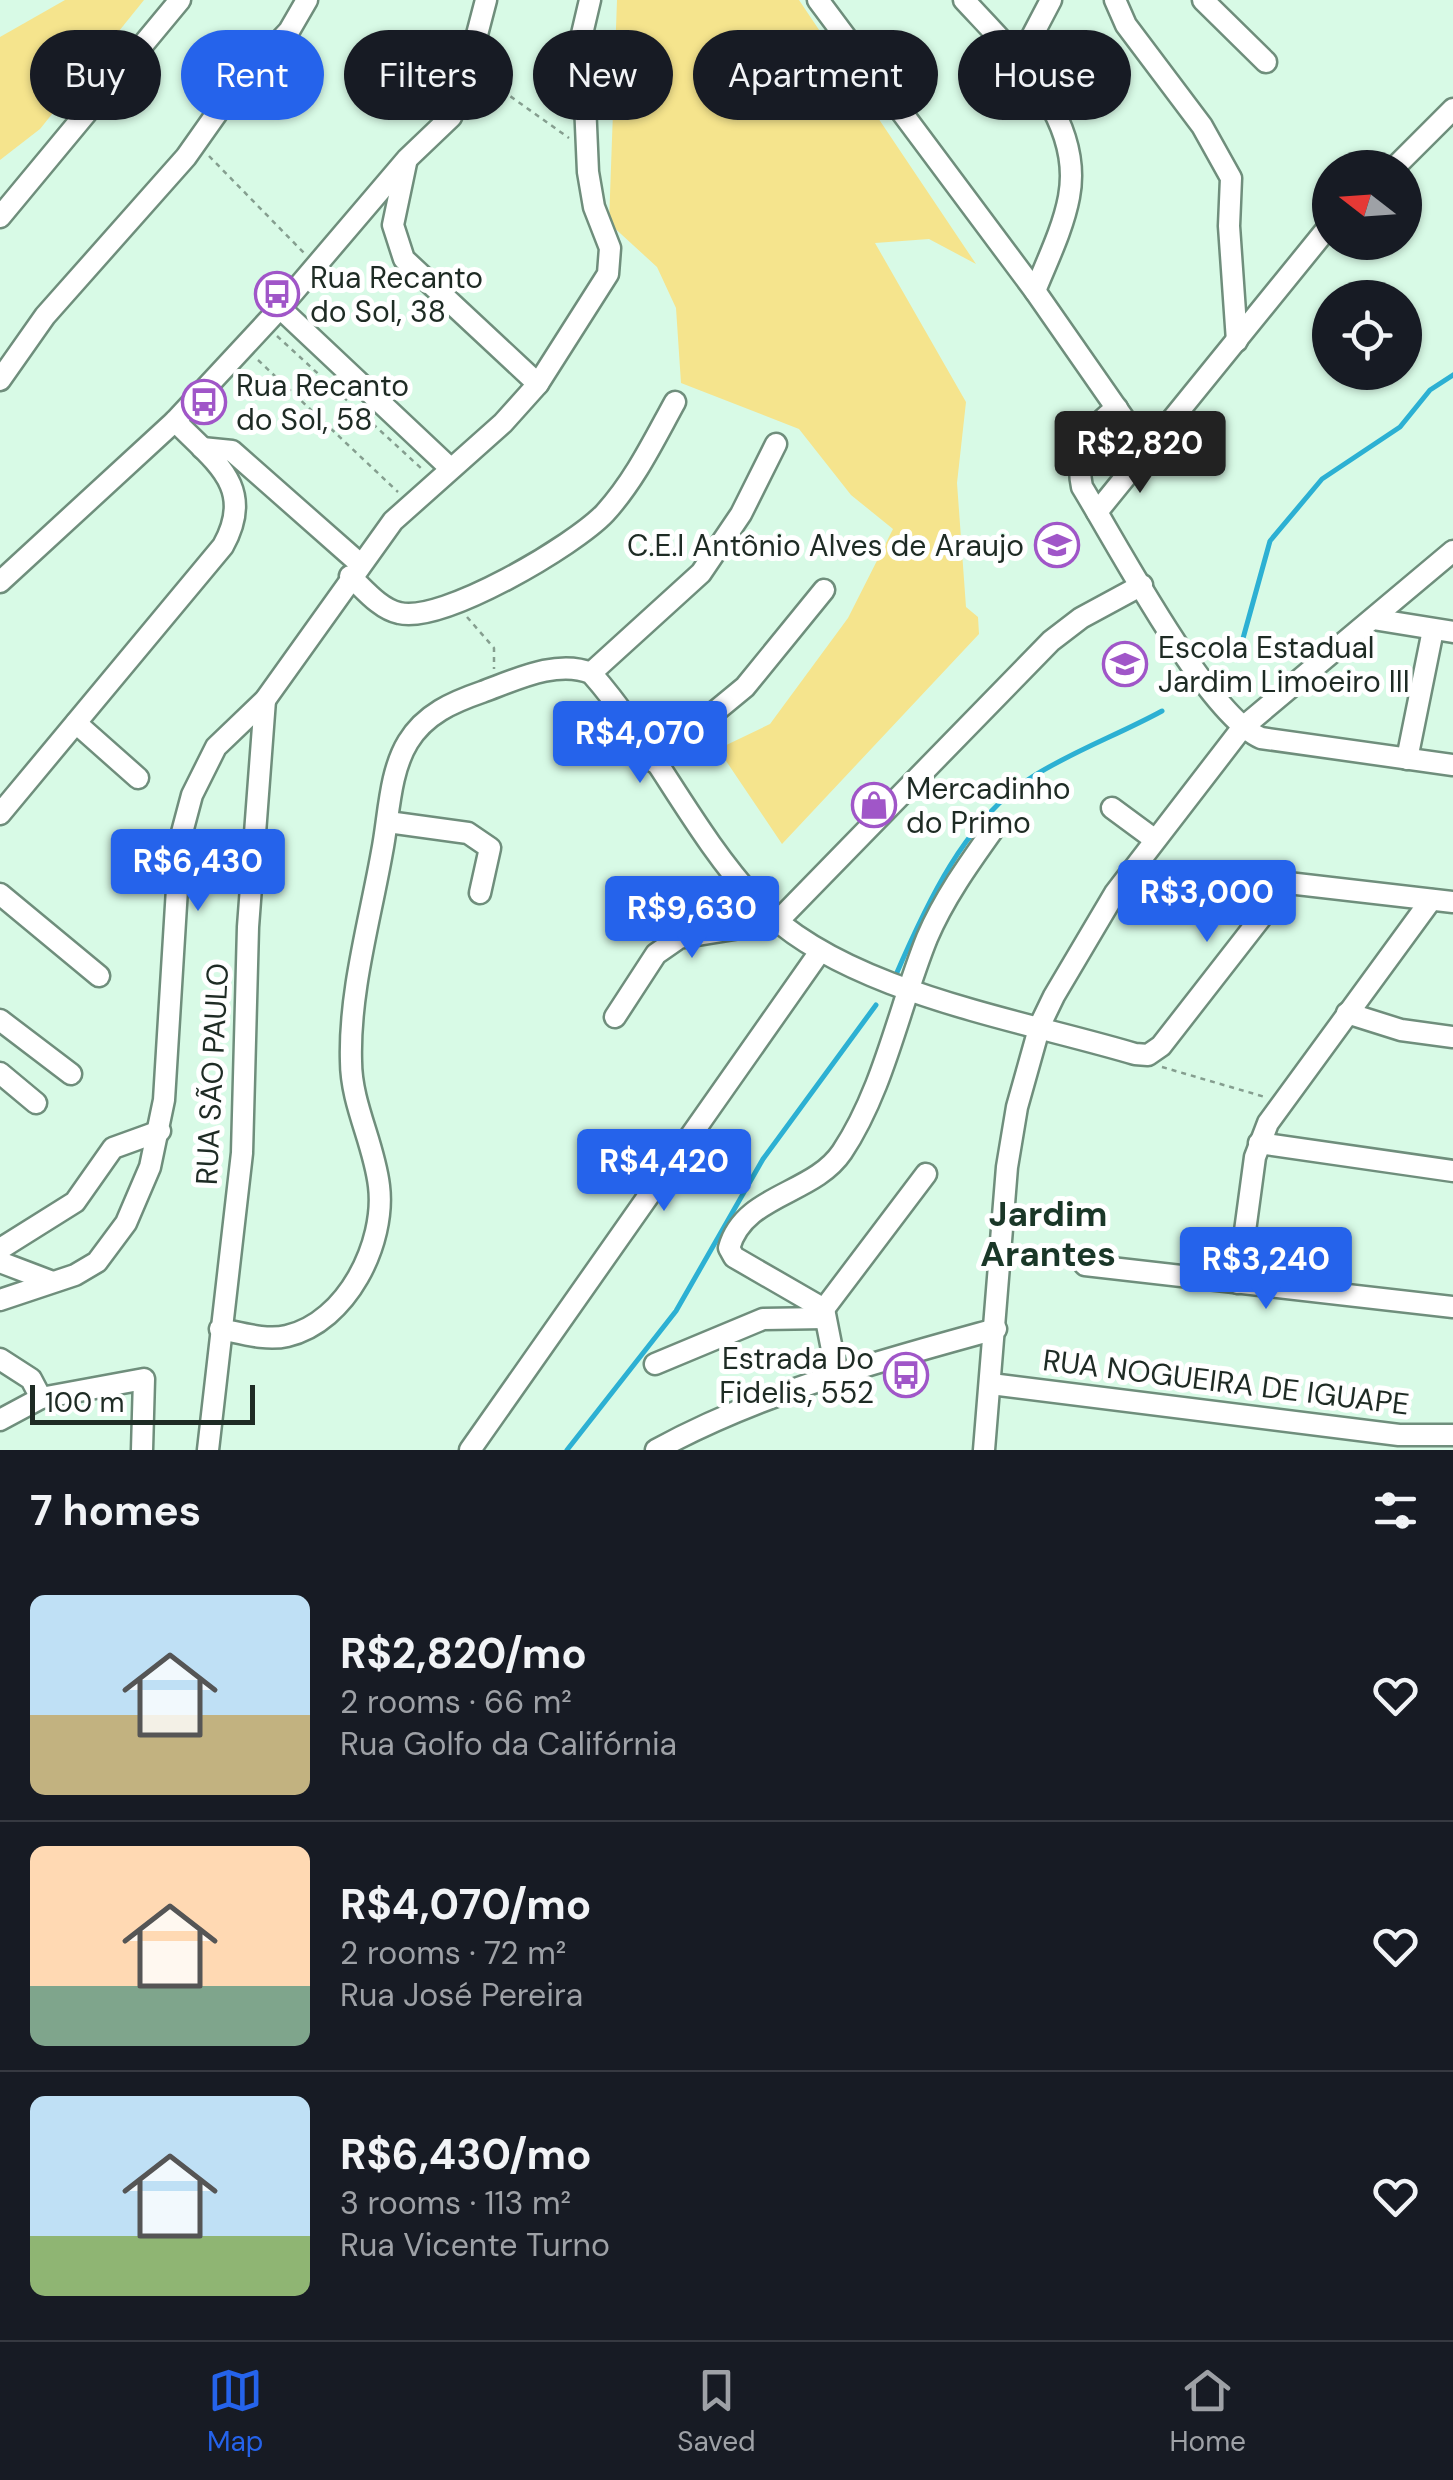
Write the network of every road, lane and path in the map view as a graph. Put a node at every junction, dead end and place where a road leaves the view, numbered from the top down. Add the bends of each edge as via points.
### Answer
1 (180, 0) edge
2 (307, 0) edge
3 (486, 0) edge
4 (590, 0) edge
5 (818, 0) edge
6 (964, 0) edge
7 (1052, 0) edge
8 (1115, 0) edge
9 (1203, 0) edge
10 (478, 30) edge
11 (991, 30) edge
12 (1036, 30) edge
13 (1266, 62) dead end
14 (513, 98) edge
15 (1453, 108) edge
16 (447, 120) edge
17 (1058, 120) edge
18 (196, 144) junction
19 (587, 150) junction
20 (1412, 150) edge
21 (407, 159) junction
22 (0, 217) edge
23 (1312, 248) edge
24 (317, 266) junction
25 (1035, 292) junction
26 (280, 308) junction
27 (265, 324) junction
28 (1238, 341) junction
29 (244, 347) junction
30 (0, 380) edge
31 (538, 384) junction
32 (675, 402) dead end
33 (1118, 408) junction
34 (175, 421) junction
35 (776, 444) dead end
36 (202, 448) junction
37 (1145, 449) junction
38 (442, 474) junction
39 (410, 503) junction
40 (1097, 512) junction
41 (1453, 551) edge
42 (355, 570) junction
43 (0, 582) edge
44 (1142, 585) junction
45 (824, 590) dead end
46 (452, 604) junction
47 (1373, 619) junction
48 (1443, 631) edge
49 (591, 673) junction
50 (488, 690) junction
51 (266, 700) junction
52 (76, 723) junction
53 (1242, 728) junction
54 (1407, 759) junction
55 (654, 762) junction
56 (1453, 765) edge
57 (138, 778) dead end
58 (1112, 808) dead end
59 (0, 814) edge
60 (388, 822) junction
61 (995, 827) dead end
62 (1154, 839) junction
63 (0, 894) edge
64 (480, 894) dead end
65 (1442, 901) edge
66 (777, 922) junction
67 (819, 954) junction
68 (98, 976) dead end
69 (904, 988) junction
70 (1348, 1013) junction
71 (615, 1017) dead end
72 (0, 1020) edge
73 (1040, 1025) junction
74 (1453, 1036) edge
75 (1148, 1055) junction
76 (0, 1073) edge
77 (70, 1074) dead end
78 (1280, 1102) junction
79 (36, 1103) dead end
80 (160, 1131) junction
81 (1259, 1143) junction
82 (1453, 1171) edge
83 (926, 1174) dead end
84 (0, 1249) edge
85 (0, 1262) edge
86 (1086, 1265) dead end
87 (50, 1281) junction
88 (1238, 1284) junction
89 (0, 1300) edge
90 (1453, 1308) edge
91 (824, 1314) junction
92 (220, 1329) junction
93 (996, 1329) junction
94 (0, 1358) edge
95 (655, 1364) dead end
96 (837, 1375) junction
97 (991, 1384) junction
98 (41, 1398) junction
99 (0, 1420) edge
100 (1453, 1435) edge
101 (142, 1450) edge
102 (208, 1450) edge
103 (470, 1450) edge
104 (656, 1450) edge
105 (984, 1450) edge

1 - 22 street
2 - 18 street
3 - 10 street
4 - 19 street via 582,34
5 - 25 street
6 - 11 street
7 - 12 street
8 - 28 street via 1231,178
9 - 13 street
14 - 19 path
15 - 20 street
16 - 21 street
17 - 25 street via 1072,161 1066,209
18 - 24 path
18 - 30 street via 45,316
19 - 31 street via 590,193 611,262
21 - 24 street
21 - 31 street via 393,225 404,260
23 - 28 street
24 - 26 street
25 - 33 street
26 - 27 street
26 - 38 street
27 - 29 street
27 - 38 path
28 - 37 street
29 - 34 street
29 - 39 path
31 - 38 street via 504,423
32 - 46 street via 643,462 585,531
33 - 37 street
33 - 40 street via 1096,426 1079,456 1082,487
34 - 36 street
34 - 43 street
35 - 49 street via 701,574
36 - 42 street via 232,452
36 - 52 street via 234,490 235,524
37 - 40 street
38 - 39 street
39 - 42 street
40 - 44 street
41 - 47 street
42 - 46 street via 398,613
42 - 51 street
44 - 53 street
44 - 66 street via 1051,642
45 - 55 street via 745,687
46 - 50 path via 494,648
47 - 48 street
47 - 53 street
48 - 54 street
49 - 50 street via 564,667
49 - 55 street
50 - 60 street via 450,704 408,742
51 - 80 street via 216,747 185,816
51 - 92 street, RUA SÃO PAULO via 248,927 242,1154
52 - 57 street
52 - 59 street
53 - 54 street via 1261,738
53 - 62 street
54 - 56 street
55 - 66 street
58 - 62 street
60 - 64 street via 479,836 490,848
60 - 92 street via 350,1058 380,1189 368,1254 344,1299 318,1322 288,1336
61 - 69 street via 943,906
62 - 73 street via 1076,954
63 - 68 street
65 - 70 street
65 - 75 street via 1288,883
66 - 67 street
66 - 71 street via 665,945
67 - 69 street
67 - 103 street
69 - 73 street
69 - 91 street via 859,1122 842,1153 817,1179 755,1210 729,1248
70 - 74 street via 1401,1030
70 - 78 street
72 - 77 street
73 - 75 street
73 - 93 street via 1006,1168
75 - 78 path via 1162,1067
76 - 79 street
78 - 81 street
80 - 84 street via 114,1148 75,1202
80 - 87 street via 142,1188 111,1248 75,1274
81 - 82 street
81 - 88 street
83 - 91 street
85 - 87 street
86 - 88 street
87 - 89 street
88 - 90 street
91 - 95 street via 763,1319
91 - 96 street
92 - 102 street, RUA SÃO PAULO
93 - 96 street
93 - 97 street
94 - 98 street via 31,1379
96 - 104 street via 736,1410
97 - 100 street, RUA NOGUEIRA DE IGUAPE via 1398,1435
97 - 105 street
98 - 99 street
98 - 101 street via 144,1379

